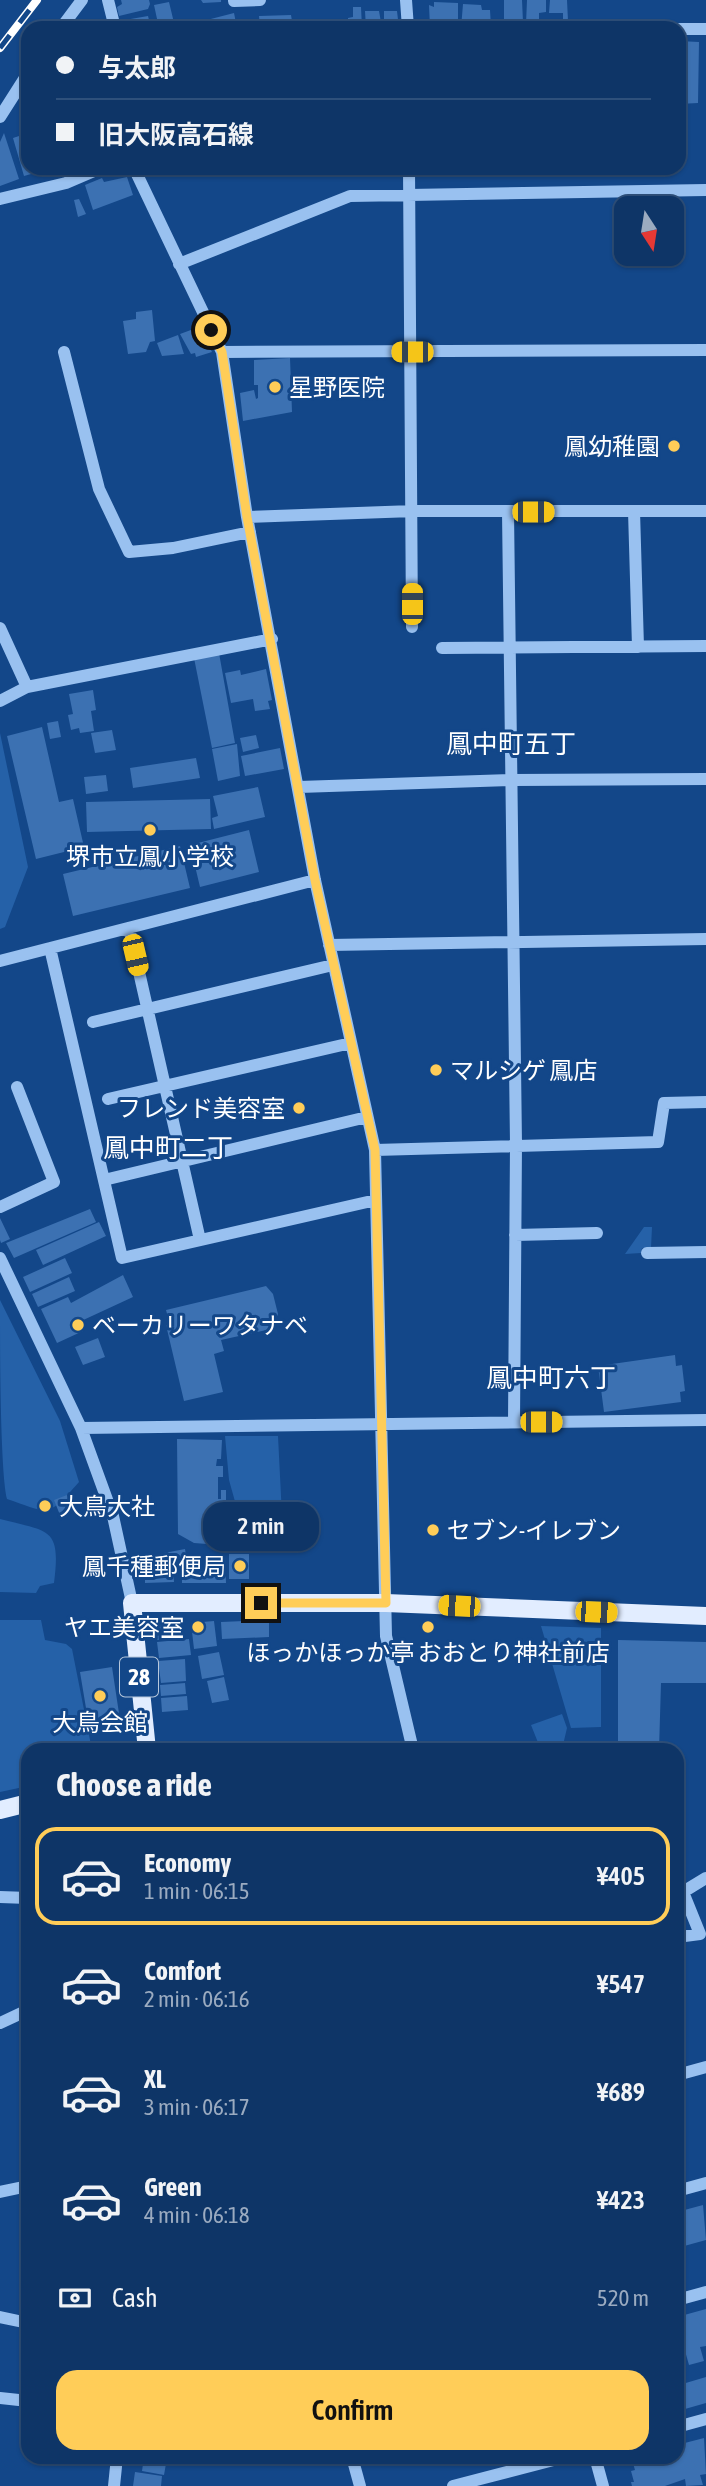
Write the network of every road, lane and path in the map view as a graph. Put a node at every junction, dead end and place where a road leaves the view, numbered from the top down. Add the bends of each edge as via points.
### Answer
1 (82, 0) edge
2 (108, 0) edge
3 (260, 0) edge
4 (406, 0) edge
5 (234, 1) edge
6 (66, 21) edge
7 (113, 21) edge
8 (408, 21) edge
9 (686, 29) edge
10 (706, 29) edge
11 (21, 84) edge
12 (0, 117) edge
13 (85, 175) edge
14 (137, 175) edge
15 (409, 175) edge
16 (706, 190) edge
17 (409, 194) junction
18 (0, 199) edge
19 (179, 264) junction
20 (706, 350) edge
21 (64, 352) dead end
22 (222, 352) junction
23 (412, 352) junction
24 (706, 510) edge
25 (413, 511) junction
26 (634, 511) junction
27 (508, 512) junction
28 (247, 517) junction
29 (250, 532) junction
30 (412, 627) dead end
31 (0, 628) edge
32 (272, 639) junction
33 (706, 646) edge
34 (638, 647) junction
35 (442, 648) dead end
36 (511, 649) junction
37 (27, 687) junction
38 (0, 701) edge
39 (512, 779) junction
40 (706, 779) edge
41 (299, 787) junction
42 (315, 880) junction
43 (129, 928) junction
44 (706, 939) edge
45 (514, 943) junction
46 (329, 945) junction
47 (50, 948) junction
48 (0, 961) edge
49 (333, 965) junction
50 (147, 1009) junction
51 (93, 1022) dead end
52 (351, 1043) junction
53 (165, 1086) junction
54 (17, 1087) dead end
55 (108, 1099) dead end
56 (706, 1102) edge
57 (367, 1117) junction
58 (516, 1144) junction
59 (375, 1150) junction
60 (182, 1162) junction
61 (104, 1180) junction
62 (376, 1200) junction
63 (0, 1207) edge
64 (597, 1233) dead end
65 (515, 1234) junction
66 (200, 1240) junction
67 (706, 1252) edge
68 (647, 1253) dead end
69 (0, 1258) edge
70 (706, 1420) edge
71 (514, 1422) junction
72 (382, 1424) junction
73 (81, 1428) junction
74 (132, 1603) junction
75 (386, 1603) junction
76 (706, 1616) edge
77 (146, 1743) edge
78 (411, 1743) edge
79 (21, 1805) edge
80 (0, 1810) edge
81 (706, 1878) edge
82 (684, 1891) edge
83 (0, 1897) edge
84 (684, 1897) edge
85 (21, 1898) edge
86 (684, 1936) edge
87 (21, 2013) edge
88 (0, 2023) edge
89 (706, 2067) edge
90 (684, 2073) edge
91 (706, 2183) edge
92 (21, 2188) edge
93 (684, 2189) edge
94 (0, 2192) edge
95 (706, 2292) edge
96 (684, 2298) edge
97 (0, 2317) edge
98 (21, 2322) edge
99 (0, 2398) edge
100 (21, 2400) edge
101 (706, 2419) edge
102 (684, 2425) edge
103 (116, 2464) edge
104 (354, 2464) edge
105 (538, 2464) edge
106 (596, 2464) edge
107 (114, 2486) edge
108 (360, 2486) edge
109 (453, 2486) edge
110 (603, 2486) edge

1 - 6 street
2 - 7 street
3 - 5 street
4 - 8 street
9 - 10 street
11 - 12 street
13 - 18 street
14 - 19 street
15 - 17 street
16 - 17 street
17 - 19 street via 350,196
17 - 23 street
19 - 22 street
20 - 23 street
21 - 29 street via 99,489 129,552
22 - 23 street
22 - 28 street
23 - 25 street
24 - 26 street
25 - 27 street
25 - 28 street
25 - 30 street
26 - 27 street
26 - 34 street
27 - 36 street
28 - 29 street
29 - 32 street
31 - 37 street
32 - 37 street
32 - 41 street
33 - 34 street
34 - 36 street
35 - 36 street
36 - 39 street
37 - 38 street
39 - 40 street
39 - 41 street
39 - 45 street
41 - 42 street
42 - 43 street
42 - 46 street
43 - 47 street
43 - 50 street
44 - 45 street
45 - 46 street
45 - 58 street
46 - 49 street
47 - 48 street
47 - 61 street
49 - 50 street
49 - 52 street
50 - 51 street
50 - 53 street
52 - 53 street
52 - 57 street
53 - 55 street
53 - 60 street
54 - 63 street via 54,1182
56 - 58 street via 664,1103 658,1142
57 - 59 street
57 - 60 street
58 - 59 street
58 - 65 street
59 - 62 street
60 - 61 street
60 - 66 street
61 - 66 street via 122,1258
62 - 66 street
62 - 72 street
64 - 65 street
65 - 71 street
67 - 68 street
69 - 73 street
70 - 71 street
71 - 72 street
72 - 73 street
72 - 75 street
73 - 74 street via 113,1516
74 - 75 main road
74 - 77 main road, 28
75 - 76 main road
75 - 78 street via 386,1636
79 - 80 main road
81 - 82 street
83 - 85 street
84 - 86 street via 700,1934
87 - 88 street
89 - 90 street
91 - 93 street
92 - 94 street
95 - 96 street
97 - 98 street
99 - 100 street
101 - 102 street
103 - 107 street
104 - 108 street
105 - 109 street
106 - 110 street

